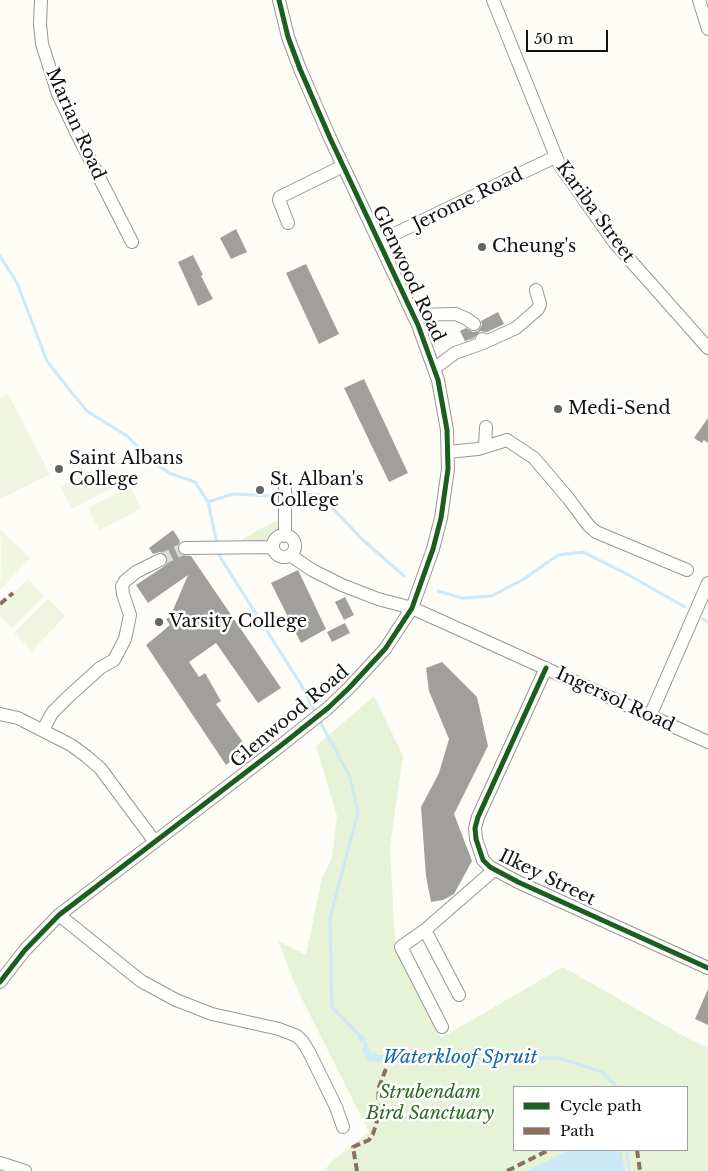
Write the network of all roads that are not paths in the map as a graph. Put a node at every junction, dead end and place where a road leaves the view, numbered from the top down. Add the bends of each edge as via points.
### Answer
1 (42, 0) edge
2 (279, 0) edge
3 (493, 0) edge
4 (699, 0) edge
5 (708, 29) edge
6 (555, 157) junction
7 (343, 166) junction
8 (288, 223) dead end
9 (132, 242) dead end
10 (380, 242) junction
11 (536, 290) dead end
12 (414, 315) junction
13 (474, 324) dead end
14 (708, 348) edge
15 (435, 368) junction
16 (486, 427) dead end
17 (485, 447) junction
18 (448, 452) junction
19 (285, 488) dead end
20 (284, 536) junction
21 (273, 546) junction
22 (185, 548) tunnel mouth
23 (290, 555) junction
24 (160, 560) tunnel mouth
25 (687, 570) dead end
26 (708, 583) edge
27 (412, 608) junction
28 (546, 668) junction
29 (0, 714) edge
30 (650, 716) junction
31 (42, 730) junction
32 (708, 742) edge
33 (155, 842) junction
34 (494, 870) junction
35 (60, 915) junction
36 (425, 930) junction
37 (708, 968) edge
38 (0, 982) edge
39 (459, 995) dead end
40 (442, 1027) dead end
41 (343, 1127) dead end
42 (0, 1163) edge
43 (25, 1171) edge

1 - 9 street, Marian Road via 42,44 58,94
2 - 7 street, Glenwood Road via 300,69
3 - 6 street, Kariba Street
4 - 5 street
6 - 10 street, Jerome Road
6 - 14 street, Kariba Street via 614,242
7 - 8 street via 280,197
7 - 10 street, Glenwood Road
10 - 12 street, Glenwood Road
11 - 15 street via 540,304 538,309 516,328 455,353
12 - 13 street via 456,314
12 - 15 street, Glenwood Road
15 - 18 street, Glenwood Road
16 - 17 street
17 - 18 street
17 - 25 street via 507,440 534,458 596,532
18 - 27 street, Glenwood Road via 440,522
19 - 20 street
20 - 21 street via 276,538
20 - 23 street via 290,537 294,543
21 - 22 street
21 - 23 street via 279,556
23 - 27 street, Ingersol Road via 312,570 349,587
24 - 31 street via 131,575 122,586 130,615 125,639 114,660 100,668 68,697
26 - 30 street
27 - 28 street, Ingersol Road
27 - 33 street, Glenwood Road via 385,649 328,708
28 - 30 street, Ingersol Road
28 - 34 street, Ilkey Street via 476,823 477,846
29 - 31 street via 18,718
30 - 32 street, Ingersol Road
31 - 33 street via 71,744 95,764
33 - 35 street, Glenwood Road
34 - 36 street
34 - 37 street, Ilkey Street
35 - 38 street, Glenwood Road via 25,950
35 - 41 street via 141,981 176,1000 220,1016 297,1036 313,1060
36 - 39 street
36 - 40 street via 402,946
42 - 43 street

